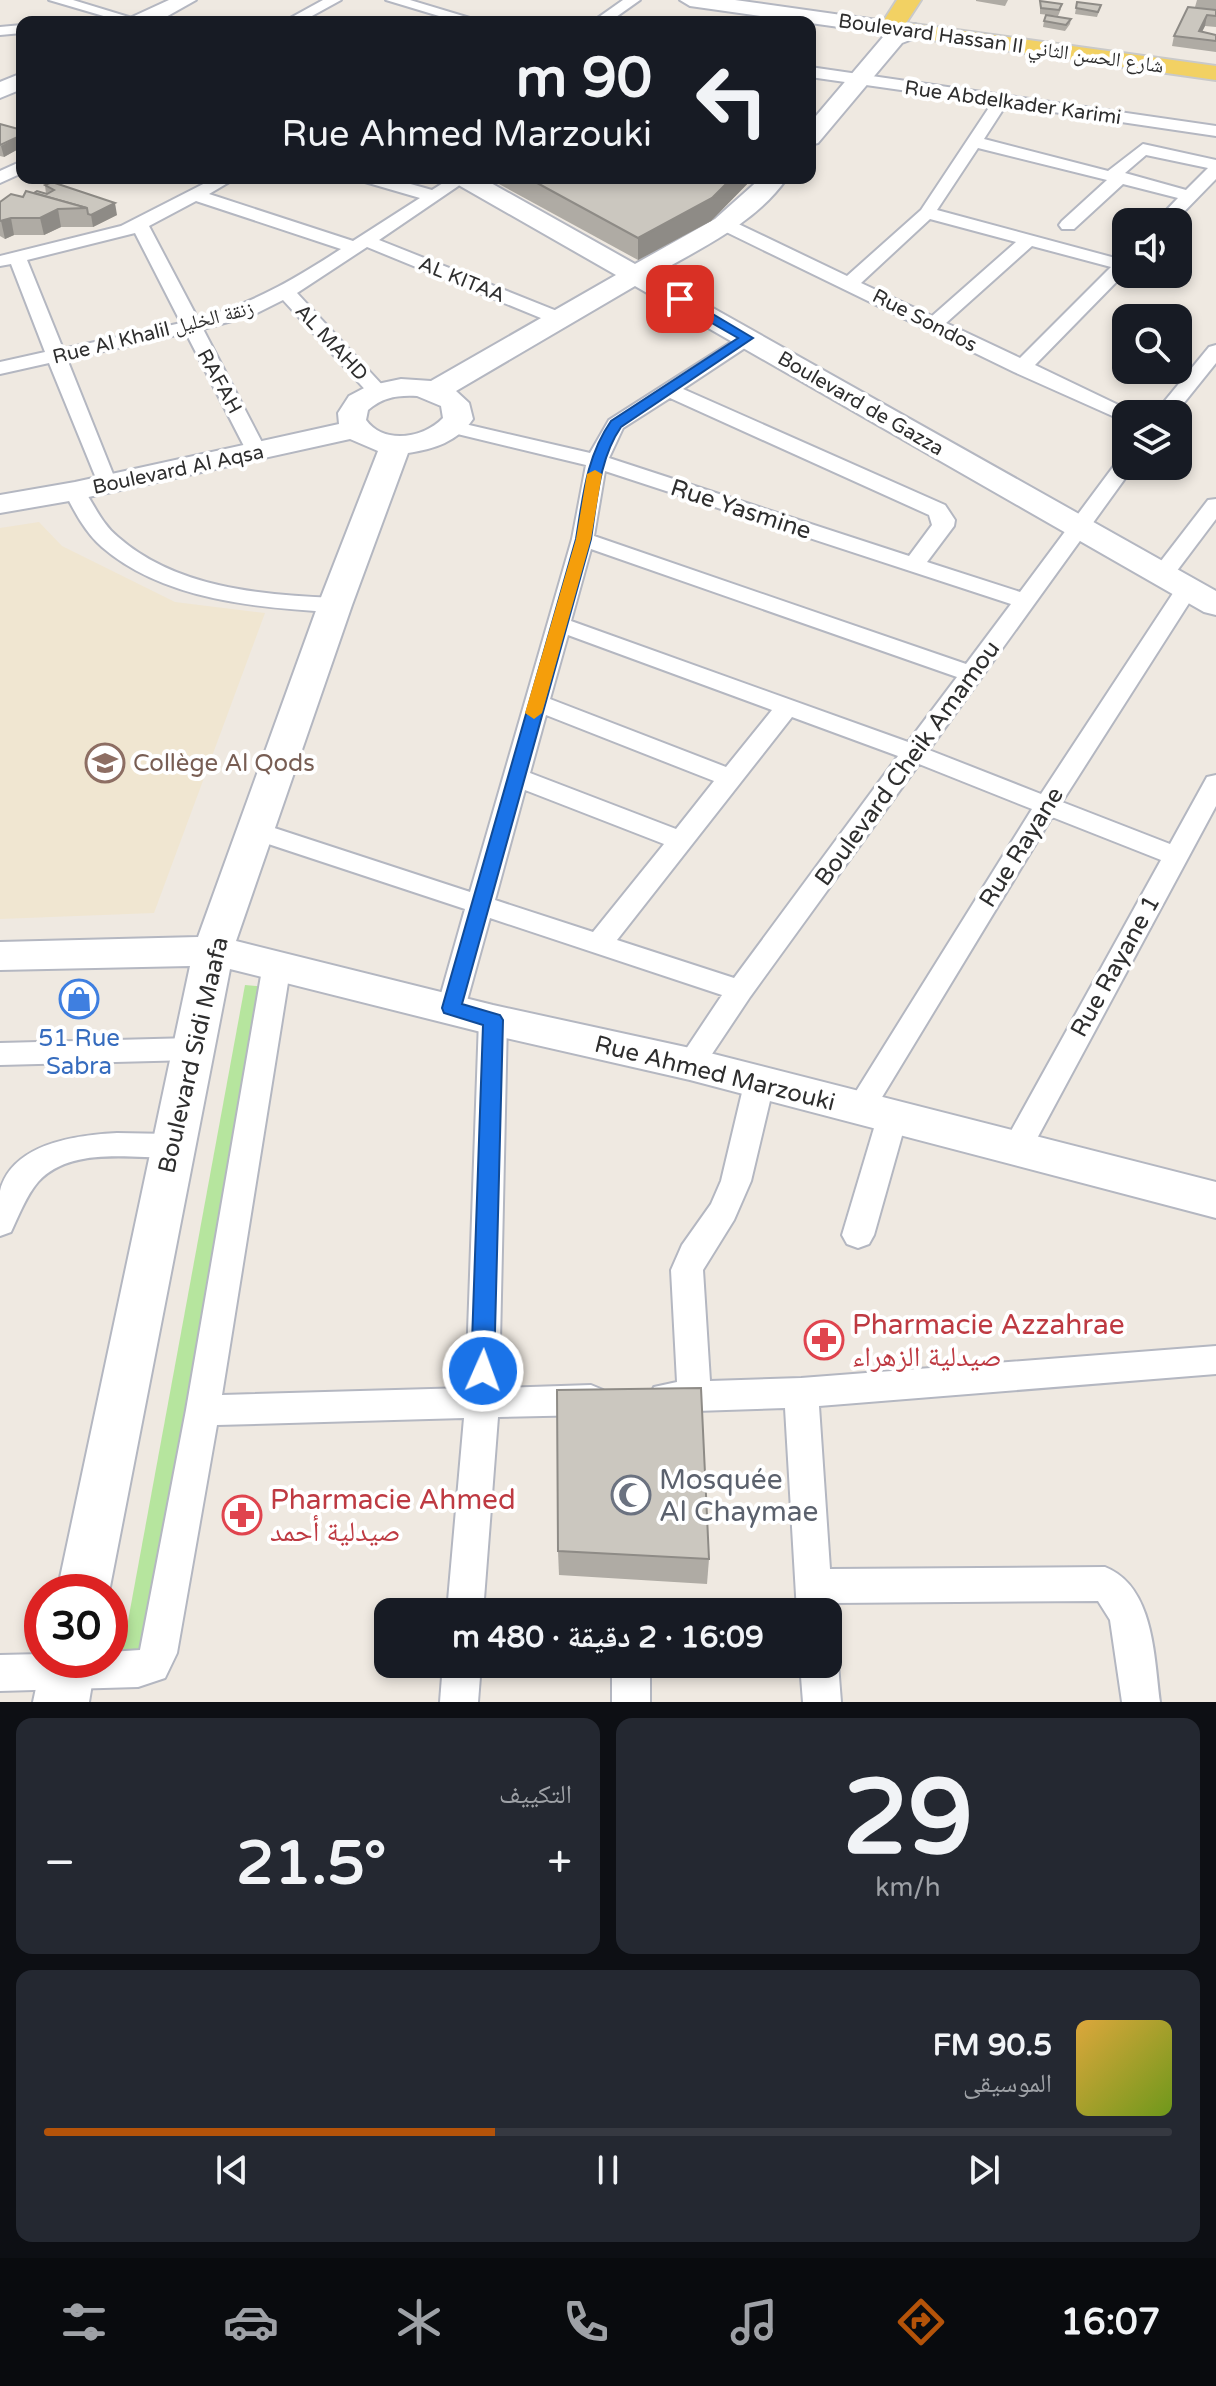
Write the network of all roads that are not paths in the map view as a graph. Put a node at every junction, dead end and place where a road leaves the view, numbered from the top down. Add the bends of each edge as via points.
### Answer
1 (56, 0) edge
2 (186, 0) edge
3 (334, 0) edge
4 (633, 0) edge
5 (690, 0) edge
6 (909, 0) edge
7 (932, 0) edge
8 (403, 1) edge
9 (157, 3) edge
10 (442, 12) junction
11 (110, 16) edge
12 (135, 16) edge
13 (178, 16) edge
14 (302, 16) edge
15 (435, 16) edge
16 (456, 16) edge
17 (608, 16) edge
18 (795, 16) edge
19 (816, 19) edge
20 (900, 32) junction
21 (816, 73) edge
22 (1216, 73) edge
23 (857, 79) junction
24 (1002, 100) junction
25 (816, 127) edge
26 (1216, 131) edge
27 (975, 142) junction
28 (1216, 167) edge
29 (1117, 176) junction
30 (218, 184) edge
31 (392, 184) edge
32 (453, 184) edge
33 (474, 184) edge
34 (769, 184) edge
35 (197, 196) junction
36 (433, 196) junction
37 (1189, 196) junction
38 (1177, 208) edge
39 (927, 213) junction
40 (724, 224) junction
41 (140, 225) junction
42 (1068, 225) dead end
43 (1029, 240) junction
44 (359, 244) junction
45 (9, 259) edge
46 (1112, 260) edge
47 (635, 274) junction
48 (1112, 276) edge
49 (850, 283) junction
50 (286, 292) junction
51 (560, 319) junction
52 (933, 325) junction
53 (190, 327) junction
54 (747, 338) junction
55 (1216, 351) edge
56 (57, 358) junction
57 (0, 368) edge
58 (1021, 368) junction
59 (667, 389) junction
60 (435, 391) junction
61 (378, 392) junction
62 (1176, 400) edge
63 (1112, 410) edge
64 (354, 420) junction
65 (452, 427) junction
66 (396, 444) junction
67 (254, 445) junction
68 (597, 461) junction
69 (104, 475) junction
70 (1113, 480) edge
71 (0, 487) edge
72 (75, 491) junction
73 (0, 504) edge
74 (1216, 505) edge
75 (1078, 527) junction
76 (583, 539) junction
77 (913, 566) junction
78 (1174, 582) junction
79 (1027, 602) junction
80 (335, 605) junction
81 (1216, 605) edge
82 (559, 624) junction
83 (971, 674) junction
84 (537, 703) junction
85 (786, 708) junction
86 (914, 753) junction
87 (515, 777) junction
88 (730, 778) junction
89 (1216, 783) edge
90 (1047, 805) junction
91 (256, 831) junction
92 (680, 840) junction
93 (1175, 856) junction
94 (479, 906) junction
95 (598, 945) junction
96 (213, 951) junction
97 (0, 956) edge
98 (277, 964) junction
99 (740, 990) junction
100 (451, 1008) junction
101 (493, 1020) junction
102 (192, 1049) junction
103 (0, 1054) edge
104 (690, 1064) junction
105 (759, 1084) junction
106 (876, 1113) junction
107 (171, 1146) junction
108 (1016, 1149) junction
109 (1216, 1200) edge
110 (0, 1223) edge
111 (858, 1235) dead end
112 (1216, 1360) edge
113 (801, 1393) junction
114 (694, 1396) junction
115 (482, 1403) junction
116 (203, 1410) junction
117 (87, 1574) edge
118 (466, 1598) edge
119 (814, 1598) edge
120 (833, 1598) edge
121 (128, 1670) edge
122 (0, 1673) edge
123 (24, 1675) edge
124 (461, 1678) edge
125 (631, 1678) edge
126 (820, 1678) edge
127 (459, 1702) edge
128 (631, 1702) edge
129 (822, 1702) edge
130 (1141, 1702) edge

1 - 11 street
2 - 9 street
3 - 14 street
4 - 17 street
5 - 18 street, Boulevard Hassan II شارع الحسن الثاني
6 - 20 main road
7 - 20 main road
8 - 10 street
9 - 12 street
9 - 13 street
10 - 15 street
10 - 16 street
19 - 20 street, Boulevard Hassan II شارع الحسن الثاني
20 - 22 main road, Boulevard Hassan II شارع الحسن الثاني
20 - 23 street
21 - 23 street, Rue Abdelkader Karimi
23 - 24 street, Rue Abdelkader Karimi
23 - 25 street
24 - 26 street, Rue Abdelkader Karimi
24 - 27 street
27 - 29 street
27 - 39 street
28 - 29 street via 1143,149
28 - 37 street
29 - 37 street
29 - 42 street
30 - 35 street
31 - 36 street
32 - 36 street, Rue Al Khalil زنقة الخليل
33 - 47 street, Boulevard de Gazza
34 - 40 street
35 - 41 street
35 - 44 street, AL KITAA
36 - 44 street, Rue Al Khalil زنقة الخليل
37 - 38 street
39 - 43 street
39 - 49 street
40 - 47 street
40 - 49 street, Rue Sondos
41 - 45 street
41 - 53 street, RAFAH
43 - 46 street
43 - 52 street
44 - 50 street, Rue Al Khalil زنقة الخليل
44 - 51 street, AL KITAA
45 - 56 street
47 - 51 street
47 - 54 street, Boulevard de Gazza
48 - 58 street
49 - 52 street, Rue Sondos
50 - 53 street, Rue Al Khalil زنقة الخليل via 246,311
50 - 61 street, AL MAHD
51 - 60 street
52 - 58 street, Rue Sondos
53 - 56 street, Rue Al Khalil زنقة الخليل
53 - 67 street, RAFAH
54 - 59 street
54 - 75 street, Boulevard de Gazza
55 - 62 street
56 - 57 street, Rue Al Khalil زنقة الخليل
56 - 69 street
58 - 63 street, Rue Sondos
59 - 68 street via 616,424
59 - 77 street via 937,510 943,526
60 - 61 street via 407,387
60 - 65 street via 457,407
61 - 64 street via 364,398
64 - 66 street via 375,440
64 - 67 street, Boulevard Al Aqsa
65 - 66 street via 433,439
65 - 68 street, Rue Yasmine
66 - 80 street, Boulevard Sidi Maafa
67 - 69 street, Boulevard Al Aqsa
68 - 76 street
68 - 77 street, Rue Yasmine
69 - 71 street
69 - 72 street, Boulevard Al Aqsa
70 - 75 street, Boulevard Cheik Amamou
72 - 73 street, Boulevard Al Aqsa
72 - 80 street via 86,514 112,544 153,568 226,592
74 - 78 street, Rue Rayane
75 - 78 street, Boulevard de Gazza
75 - 79 street, Boulevard Cheik Amamou
76 - 82 street
76 - 83 street
77 - 79 street, Rue Yasmine
78 - 81 street, Boulevard de Gazza
78 - 90 street, Rue Rayane
79 - 83 street, Boulevard Cheik Amamou
80 - 91 street, Boulevard Sidi Maafa
82 - 84 street
82 - 85 street
83 - 86 street, Boulevard Cheik Amamou
84 - 87 street
84 - 88 street
85 - 86 street
85 - 88 street
86 - 90 street
86 - 99 street, Boulevard Cheik Amamou
87 - 92 street
87 - 94 street
88 - 92 street
89 - 93 street, Rue Rayane 1
90 - 93 street
90 - 106 street, Rue Rayane
91 - 94 street
91 - 96 street, Boulevard Sidi Maafa
92 - 95 street
93 - 108 street, Rue Rayane 1
94 - 95 street
94 - 100 street
95 - 99 street
96 - 97 street, Rue Ahmed Marzouki
96 - 98 street, Rue Ahmed Marzouki
96 - 102 street, Boulevard Sidi Maafa
98 - 100 street, Rue Ahmed Marzouki
98 - 116 street
99 - 104 street, Boulevard Cheik Amamou
100 - 101 street, Rue Ahmed Marzouki
101 - 104 street, Rue Ahmed Marzouki
101 - 115 street
102 - 103 street
102 - 107 street, Boulevard Sidi Maafa
104 - 105 street, Rue Ahmed Marzouki
105 - 106 street, Rue Ahmed Marzouki
105 - 114 street via 739,1175 722,1212 690,1256 687,1270
106 - 108 street, Rue Ahmed Marzouki
106 - 111 street, Rue Rayane
107 - 110 street via 77,1149 52,1156 30,1170
107 - 117 street, Boulevard Sidi Maafa
108 - 109 street, Rue Ahmed Marzouki
112 - 113 street
113 - 114 street
113 - 119 street
114 - 115 street
115 - 116 street
115 - 118 street
116 - 121 street via 158,1653 152,1665
120 - 130 street via 1105,1584 1120,1596 1127,1611
122 - 123 street
124 - 127 street
125 - 128 street
126 - 129 street

